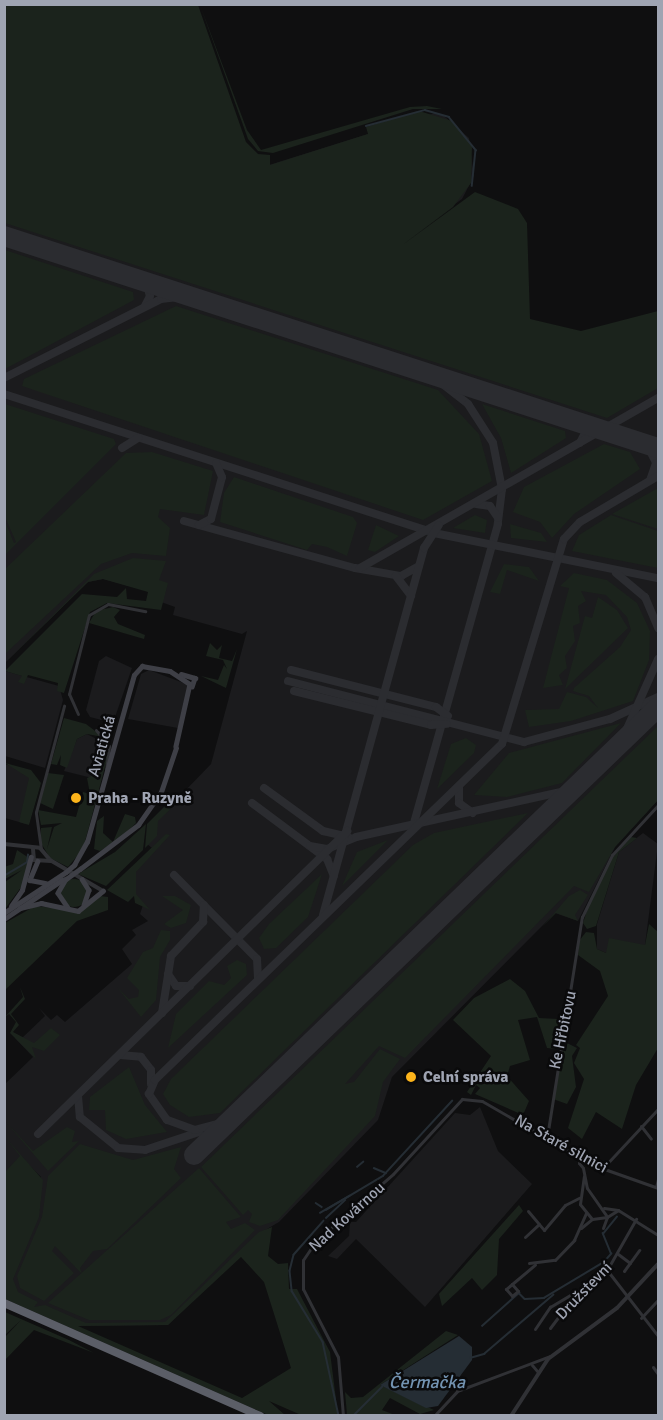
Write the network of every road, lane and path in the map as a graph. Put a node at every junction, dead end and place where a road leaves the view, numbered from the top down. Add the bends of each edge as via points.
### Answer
1 (145, 611) dead end
2 (64, 706) dead end
3 (78, 714) dead end
4 (96, 730) dead end
5 (107, 773) junction
6 (658, 805) edge
7 (38, 841) junction
8 (4, 844) edge
9 (33, 848) junction
10 (22, 849) junction
11 (43, 850) junction
12 (31, 856) junction
13 (39, 861) junction
14 (52, 861) junction
15 (62, 878) junction
16 (82, 879) junction
17 (103, 891) junction
18 (84, 906) junction
19 (20, 908) junction
20 (4, 912) edge
21 (4, 919) edge
22 (466, 1097) joint
23 (658, 1109) edge
24 (641, 1126) junction
25 (547, 1137) junction
26 (651, 1139) dead end
27 (573, 1154) junction
28 (581, 1158) junction
29 (579, 1162) junction
30 (602, 1169) junction
31 (584, 1176) junction
32 (658, 1179) edge
33 (657, 1187) edge
34 (587, 1188) junction
35 (580, 1190) junction
36 (579, 1198) junction
37 (602, 1208) junction
38 (618, 1210) junction
39 (528, 1211) dead end
40 (586, 1213) junction
41 (607, 1217) junction
42 (592, 1219) junction
43 (636, 1219) junction
44 (539, 1224) junction
45 (603, 1228) dead end
46 (580, 1229) junction
47 (658, 1235) edge
48 (525, 1237) dead end
49 (639, 1250) dead end
50 (618, 1254) junction
51 (529, 1263) dead end
52 (630, 1263) junction
53 (658, 1264) edge
54 (535, 1265) junction
55 (608, 1270) junction
56 (624, 1271) dead end
57 (596, 1280) junction
58 (512, 1284) dead end
59 (628, 1296) junction
60 (658, 1300) edge
61 (4, 1303) edge
62 (4, 1308) edge
63 (641, 1318) junction
64 (550, 1328) dead end
65 (535, 1329) dead end
66 (658, 1336) edge
67 (554, 1354) junction
68 (532, 1365) junction
69 (653, 1366) dead end
70 (537, 1371) junction
71 (658, 1374) edge
72 (249, 1416) edge
73 (260, 1416) edge
74 (344, 1416) edge
75 (434, 1416) edge
76 (511, 1416) edge

1 - 3 street via 102,605 89,615 69,695
2 - 7 street via 36,812
4 - 5 street via 109,746
5 - 15 main road, Aviatická, bridge via 86,846
5 - 15 main road, Aviatická, bridge via 139,668 170,671 188,681 190,694 164,784 133,831
6 - 25 street, Ke Hřbitovu via 612,855 581,924
7 - 9 street
7 - 11 street
8 - 10 street
9 - 10 street
9 - 11 street
9 - 12 street
10 - 12 street
11 - 13 street
11 - 14 street
12 - 13 street
12 - 20 main road via 19,897
13 - 14 street
13 - 15 main road via 30,876 32,882
14 - 16 street
15 - 18 main road via 58,891 61,903 72,909
15 - 19 main road, Aviatická
15 - 20 main road, Aviatická
16 - 17 street
16 - 18 main road via 89,891
17 - 18 main road
17 - 19 main road via 78,911 41,903
19 - 21 main road, Aviatická
22 - 25 street, Na Staré silnici
22 - 74 street, Nad Kovárnou via 393,1174 320,1237 303,1260 303,1290 340,1363
23 - 24 street
24 - 26 street
24 - 30 street
25 - 27 street, Na Staré silnici
27 - 28 street, Na Staré silnici
27 - 29 street
28 - 29 street
28 - 30 street, Na Staré silnici
29 - 31 street
30 - 33 street, Na Staré silnici
31 - 34 street
31 - 35 street
32 - 33 street
34 - 35 street
34 - 37 street
35 - 36 street
36 - 40 street
36 - 44 street via 565,1205 544,1230
37 - 38 street
37 - 41 street
38 - 41 street
38 - 43 street
39 - 44 street
40 - 42 street
40 - 46 street
41 - 42 street
41 - 45 street
42 - 46 street
43 - 47 street
43 - 50 street, Družstevní
44 - 48 street
46 - 54 street via 555,1260
49 - 52 street, Družstevní
50 - 52 street, Družstevní
50 - 55 street, Družstevní
51 - 54 street
52 - 56 street, Družstevní
53 - 59 street
54 - 58 street
55 - 57 street, Družstevní
55 - 59 street
57 - 64 street, Družstevní
57 - 65 street via 557,1301
59 - 63 street
59 - 67 street
60 - 63 street
61 - 73 highway
62 - 72 highway
63 - 66 street
67 - 68 street
67 - 70 street
68 - 70 street
68 - 75 street via 457,1391
69 - 71 street
70 - 76 street

